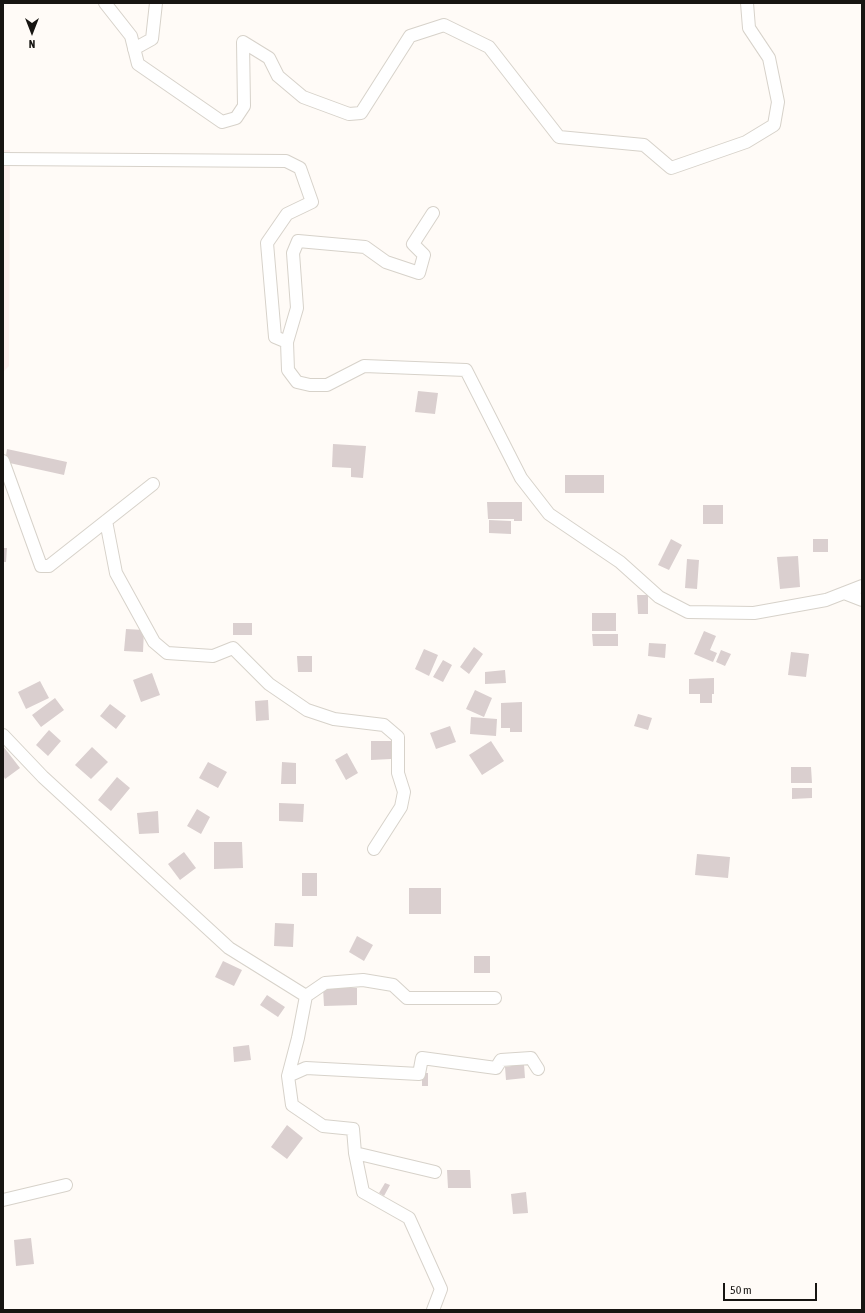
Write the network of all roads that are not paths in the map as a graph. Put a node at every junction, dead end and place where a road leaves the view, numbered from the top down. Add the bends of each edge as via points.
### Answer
1 (105, 3) edge
2 (156, 3) edge
3 (747, 3) edge
4 (134, 49) junction
5 (3, 159) edge
6 (433, 213) dead end
7 (287, 342) junction
8 (3, 461) edge
9 (153, 484) dead end
10 (106, 521) junction
11 (862, 586) edge
12 (844, 593) junction
13 (862, 600) edge
14 (3, 735) edge
15 (374, 849) dead end
16 (306, 996) junction
17 (495, 998) dead end
18 (538, 1069) dead end
19 (288, 1076) junction
20 (355, 1153) junction
21 (435, 1172) dead end
22 (66, 1185) dead end
23 (3, 1200) edge
24 (434, 1310) edge

1 - 4 street via 131,36
2 - 4 street via 152,39
3 - 4 street via 749,28 769,58 778,102 774,125 746,142 671,168 644,145 559,137 489,47 444,26 410,36 360,113 349,114 303,97 278,76 269,58 243,42 244,106 236,118 222,122 138,64
5 - 7 street via 286,161 300,168 312,202 287,214 267,243 275,337
6 - 7 street via 413,244 424,255 419,273 386,262 365,247 298,241 293,253 297,308
7 - 12 street via 288,370 297,382 310,385 327,385 364,366 466,370 521,478 550,514 620,562 659,597 688,612 754,613 826,600
8 - 10 street via 41,566 48,566
9 - 10 street
10 - 15 street via 116,573 154,642 167,653 213,656 233,648 269,684 307,710 334,718 384,725 398,737 398,773 404,792 401,807
11 - 12 street
12 - 13 street
14 - 16 street via 43,777 229,948
16 - 17 street via 325,983 363,980 393,986 407,998
16 - 19 street
18 - 19 street via 531,1058 501,1060 496,1068 422,1058 419,1074 306,1068
19 - 20 street via 292,1105 323,1126 353,1129
20 - 21 street
20 - 24 street via 363,1192 409,1218 441,1289
22 - 23 street

